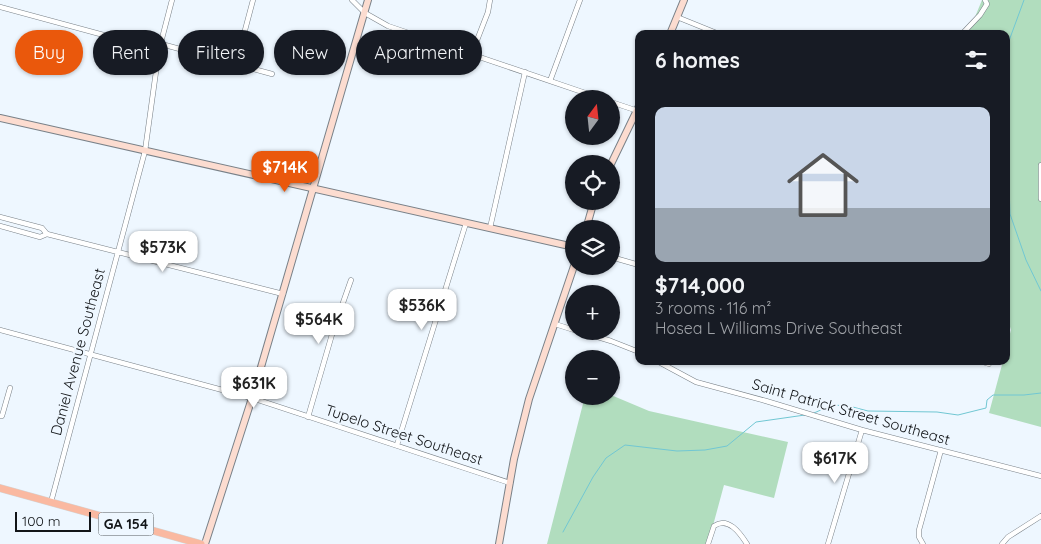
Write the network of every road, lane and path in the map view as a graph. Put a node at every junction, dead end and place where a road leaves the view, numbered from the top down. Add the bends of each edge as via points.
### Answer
1 (172, 0) edge
2 (253, 0) edge
3 (352, 0) edge
4 (368, 0) edge
5 (490, 0) edge
6 (580, 0) edge
7 (684, 0) edge
8 (985, 0) edge
9 (0, 7) edge
10 (365, 13) junction
11 (677, 17) junction
12 (164, 30) edge
13 (245, 30) edge
14 (400, 30) edge
15 (481, 30) edge
16 (672, 30) edge
17 (709, 30) edge
18 (966, 30) edge
19 (93, 32) edge
20 (482, 57) edge
21 (264, 72) edge
22 (525, 72) junction
23 (272, 74) dead end
24 (156, 75) edge
25 (550, 81) junction
26 (576, 90) edge
27 (620, 104) edge
28 (635, 108) edge
29 (635, 115) edge
30 (0, 118) edge
31 (145, 151) junction
32 (615, 155) edge
33 (1041, 165) edge
34 (312, 188) junction
35 (1041, 199) edge
36 (0, 217) edge
37 (466, 223) junction
38 (0, 226) edge
39 (490, 228) junction
40 (47, 234) junction
41 (565, 245) edge
42 (117, 251) junction
43 (620, 260) edge
44 (635, 264) edge
45 (571, 275) edge
46 (351, 280) dead end
47 (283, 294) junction
48 (555, 324) junction
49 (565, 327) edge
50 (0, 330) edge
51 (611, 340) edge
52 (635, 350) edge
53 (90, 355) junction
54 (664, 365) edge
55 (10, 388) dead end
56 (0, 394) edge
57 (8, 396) junction
58 (252, 398) junction
59 (0, 416) edge
60 (308, 417) junction
61 (862, 430) junction
62 (397, 445) junction
63 (941, 450) junction
64 (1041, 476) edge
65 (510, 484) junction
66 (1, 490) edge
67 (51, 502) junction
68 (1041, 516) edge
69 (203, 544) edge
70 (499, 544) edge
71 (708, 544) edge
72 (747, 544) edge
73 (828, 544) edge
74 (923, 544) edge
75 (1002, 544) edge

1 - 12 street, Daniel Avenue Southeast
2 - 13 street
3 - 10 street
4 - 10 street
5 - 15 street
6 - 25 street
7 - 11 street
8 - 18 street via 987,4 980,15
9 - 19 street
10 - 14 street
10 - 34 street
11 - 16 street
11 - 17 street
20 - 22 street
21 - 23 street
22 - 25 street
22 - 39 street
24 - 31 street, Daniel Avenue Southeast
25 - 26 street
27 - 28 street
29 - 32 street
30 - 31 street
31 - 34 street
31 - 42 street, Daniel Avenue Southeast
33 - 35 street
34 - 37 street
34 - 47 street
36 - 40 street via 42,228
37 - 39 street
37 - 62 street
38 - 40 street via 40,237
39 - 41 street
40 - 42 street
42 - 47 street
42 - 53 street, Daniel Avenue Southeast
43 - 44 street
45 - 48 street
46 - 60 street
47 - 58 street
48 - 49 street
48 - 65 street via 529,399
50 - 53 street, Tupelo Street Southeast
51 - 52 street
53 - 58 street, Tupelo Street Southeast
53 - 67 street, Daniel Avenue Southeast
54 - 61 street, Saint Patrick Street Southeast via 696,382
55 - 57 street
56 - 57 street
57 - 59 street
58 - 60 street, Tupelo Street Southeast
58 - 69 street
60 - 62 street, Tupelo Street Southeast
61 - 63 street, Saint Patrick Street Southeast
61 - 73 street
62 - 65 street, Tupelo Street Southeast
63 - 64 street, Saint Patrick Street Southeast
63 - 74 street via 919,530
65 - 70 street
66 - 67 main road, GA 154
67 - 69 main road, GA 154
68 - 75 street
71 - 72 street via 718,523 727,523

